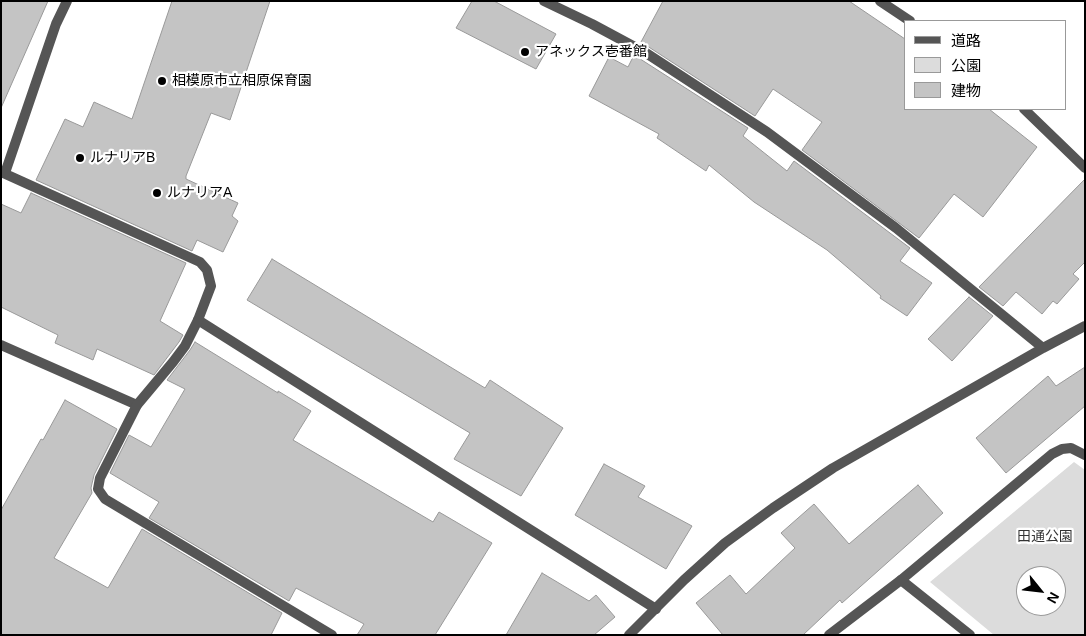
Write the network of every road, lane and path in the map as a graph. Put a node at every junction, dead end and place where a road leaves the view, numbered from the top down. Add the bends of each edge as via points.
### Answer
1 (67, 1) edge
2 (544, 1) edge
3 (886, 3) edge
4 (909, 20) edge
5 (1025, 110) edge
6 (1085, 168) edge
7 (3, 172) edge
8 (198, 320) junction
9 (1085, 326) edge
10 (1, 345) edge
11 (1043, 348) junction
12 (137, 405) junction
13 (1085, 455) edge
14 (901, 580) junction
15 (656, 609) junction
16 (332, 635) edge
17 (629, 635) edge
18 (829, 635) edge
19 (970, 635) edge

1 - 7 street
2 - 11 street via 646,53 767,132 896,228
3 - 4 street
5 - 6 street
7 - 8 street via 200,262 207,270 211,286
8 - 12 street via 174,362
8 - 15 street
9 - 11 street
10 - 12 street
11 - 15 street via 833,468 773,508 726,543
12 - 16 street via 100,478 98,489 105,499
13 - 14 street via 1071,448 1052,454
14 - 18 street
14 - 19 street
15 - 17 street

